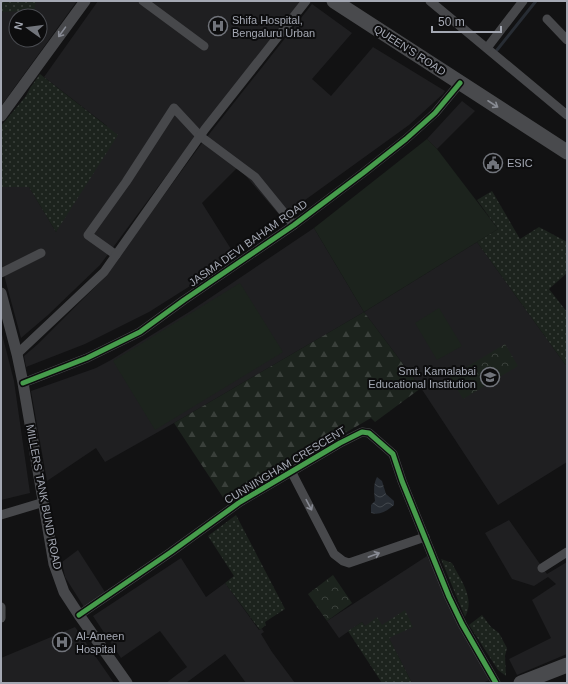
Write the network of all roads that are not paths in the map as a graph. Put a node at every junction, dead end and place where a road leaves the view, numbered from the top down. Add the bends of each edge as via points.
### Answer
1 (85, 1) edge
2 (143, 1) edge
3 (306, 1) edge
4 (334, 1) edge
5 (523, 1) edge
6 (435, 2) edge
7 (547, 19) dead end
8 (567, 40) edge
9 (204, 46) dead end
10 (487, 48) junction
11 (460, 83) junction
12 (1, 116) edge
13 (567, 116) edge
14 (200, 136) junction
15 (567, 152) edge
16 (294, 225) junction
17 (41, 253) dead end
18 (116, 255) junction
19 (1, 273) edge
20 (1, 292) edge
21 (4, 318) edge
22 (17, 354) junction
23 (23, 383) junction
24 (291, 471) junction
25 (44, 502) junction
26 (1, 515) edge
27 (425, 536) junction
28 (567, 552) edge
29 (542, 568) dead end
30 (1, 607) edge
31 (79, 615) junction
32 (1, 618) edge
33 (567, 665) edge
34 (538, 680) edge
35 (127, 683) edge
36 (496, 683) edge
37 (521, 683) edge

1 -> 12 street
2 - 9 street
3 - 14 street
4 - 11 main road, QUEEN'S ROAD
5 - 10 street
6 - 10 street
7 - 8 street
10 - 13 street
11 -> 15 main road, QUEEN'S ROAD
11 - 16 street, JASMA DEVI BAHAM ROAD via 435,113 406,139
14 - 16 street via 255,177
14 - 18 street
14 - 18 street via 174,108 88,235
16 - 23 street, JASMA DEVI BAHAM ROAD via 140,332 87,358
17 - 19 street
18 - 22 street via 104,272
20 - 21 street, MILLERS TANK BUND ROAD
21 - 22 street, MILLERS TANK BUND ROAD
22 - 23 street, MILLERS TANK BUND ROAD
23 - 25 street, MILLERS TANK BUND ROAD
24 -> 27 street via 334,554 343,561 349,563
24 - 27 street, CUNNINGHAM CRESCENT via 362,432 369,433 393,454
24 - 31 street, CUNNINGHAM CRESCENT via 240,502
25 - 26 street
25 - 31 street, MILLERS TANK BUND ROAD via 54,564 64,592
27 - 36 street, CUNNINGHAM CRESCENT via 462,624
28 - 29 street
30 - 32 street
31 - 35 street, MILLERS TANK BUND ROAD
33 - 34 main road
34 - 37 main road

